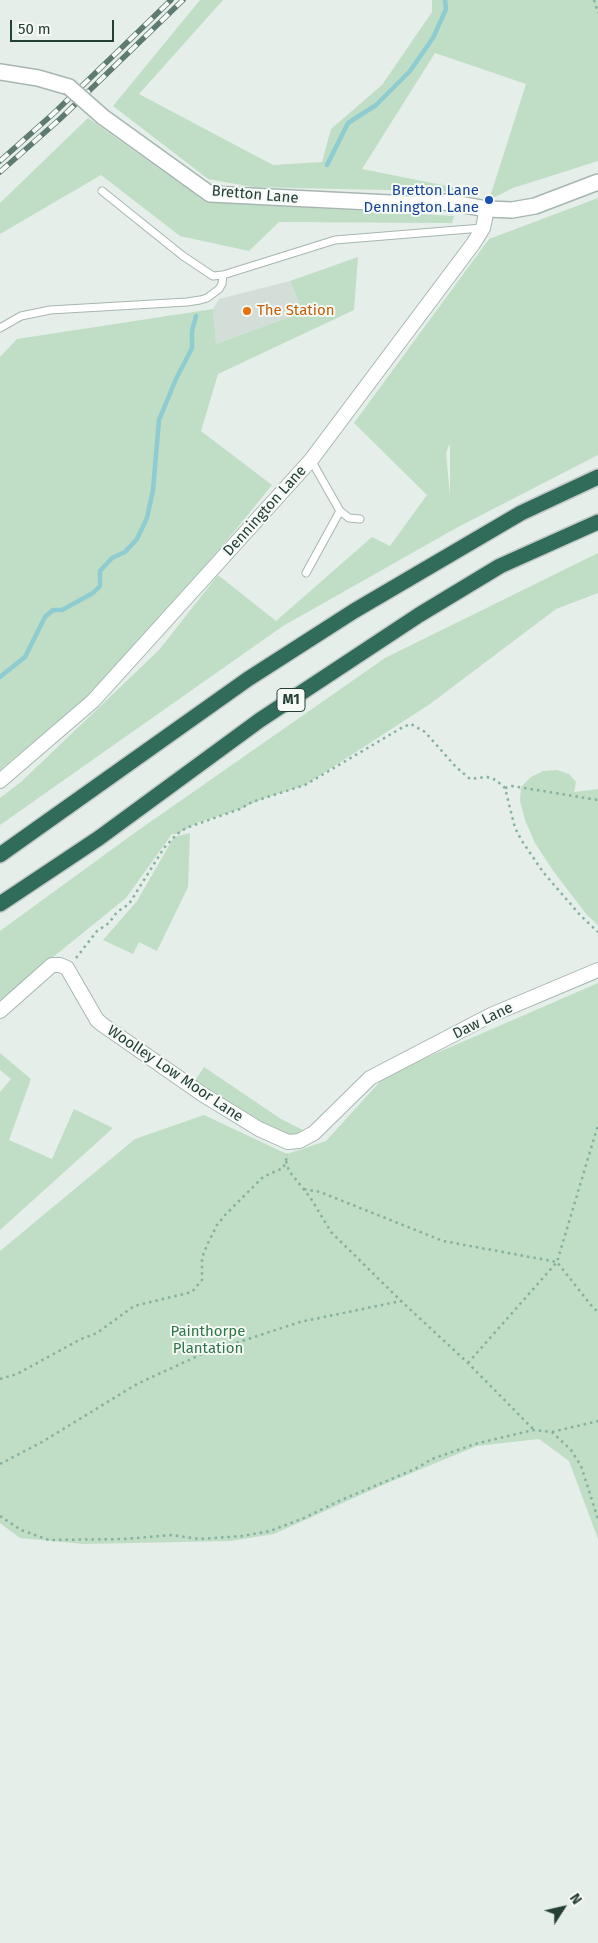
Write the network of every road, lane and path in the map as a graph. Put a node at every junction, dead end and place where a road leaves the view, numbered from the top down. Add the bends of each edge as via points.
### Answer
1 (594, 0) edge
2 (598, 13) edge
3 (0, 72) edge
4 (598, 182) edge
5 (102, 191) dead end
6 (487, 208) junction
7 (482, 228) junction
8 (223, 275) junction
9 (0, 328) edge
10 (311, 460) junction
11 (598, 477) edge
12 (340, 511) junction
13 (360, 519) dead end
14 (598, 522) edge
15 (306, 573) dead end
16 (0, 781) edge
17 (505, 788) junction
18 (598, 800) edge
19 (0, 855) edge
20 (0, 904) edge
21 (598, 932) edge
22 (67, 968) junction
23 (598, 970) edge
24 (0, 1011) edge
25 (598, 1125) edge
26 (288, 1142) junction
27 (286, 1162) junction
28 (303, 1188) junction
29 (557, 1262) junction
30 (401, 1301) junction
31 (598, 1312) edge
32 (468, 1363) junction
33 (0, 1379) edge
34 (598, 1421) edge
35 (533, 1430) junction
36 (552, 1432) junction
37 (0, 1464) edge
38 (0, 1516) edge
39 (598, 1519) edge

1 - 2 path
3 - 6 street, Bretton Lane, bridge via 69,87 102,117 210,194 410,204 446,202
4 - 6 street, Bretton Lane via 535,206 512,210
5 - 8 lane via 183,256 213,276
6 - 7 street, Dennington Lane
7 - 8 lane via 335,240
7 - 10 street, Dennington Lane
8 - 9 lane via 219,289 200,300 50,310 22,316
10 - 12 lane
10 - 16 street, Dennington Lane via 92,701
11 - 19 highway via 521,513 354,611 248,679
12 - 13 lane via 349,518
12 - 15 lane
14 - 20 highway, M1 via 500,566 419,615 260,720 99,838
17 - 18 path via 512,786
17 - 21 path via 515,828 528,849 543,872
17 - 22 path via 487,777 470,779 425,732 411,724 403,727 305,785 196,823 178,834 164,848 129,904 97,932
22 - 24 street via 52,965
22 - 26 street, Woolley Low Moor Lane via 103,1025 202,1094 258,1129
23 - 26 street, Daw Lane via 491,1015 370,1078 314,1132 299,1141
25 - 29 path
26 - 27 path
27 - 28 path
27 - 33 path via 283,1168 263,1177 217,1225 202,1258 202,1280 192,1292 134,1306 97,1333 81,1338 17,1374
28 - 29 path via 443,1241
28 - 30 path via 331,1232
29 - 31 path
29 - 32 path
30 - 32 path
30 - 37 path via 300,1322 202,1354 137,1384
32 - 35 path
34 - 36 path
35 - 36 path
35 - 38 path via 432,1458 304,1518 270,1531 244,1536 49,1540 21,1530
36 - 39 path via 571,1450 581,1466

